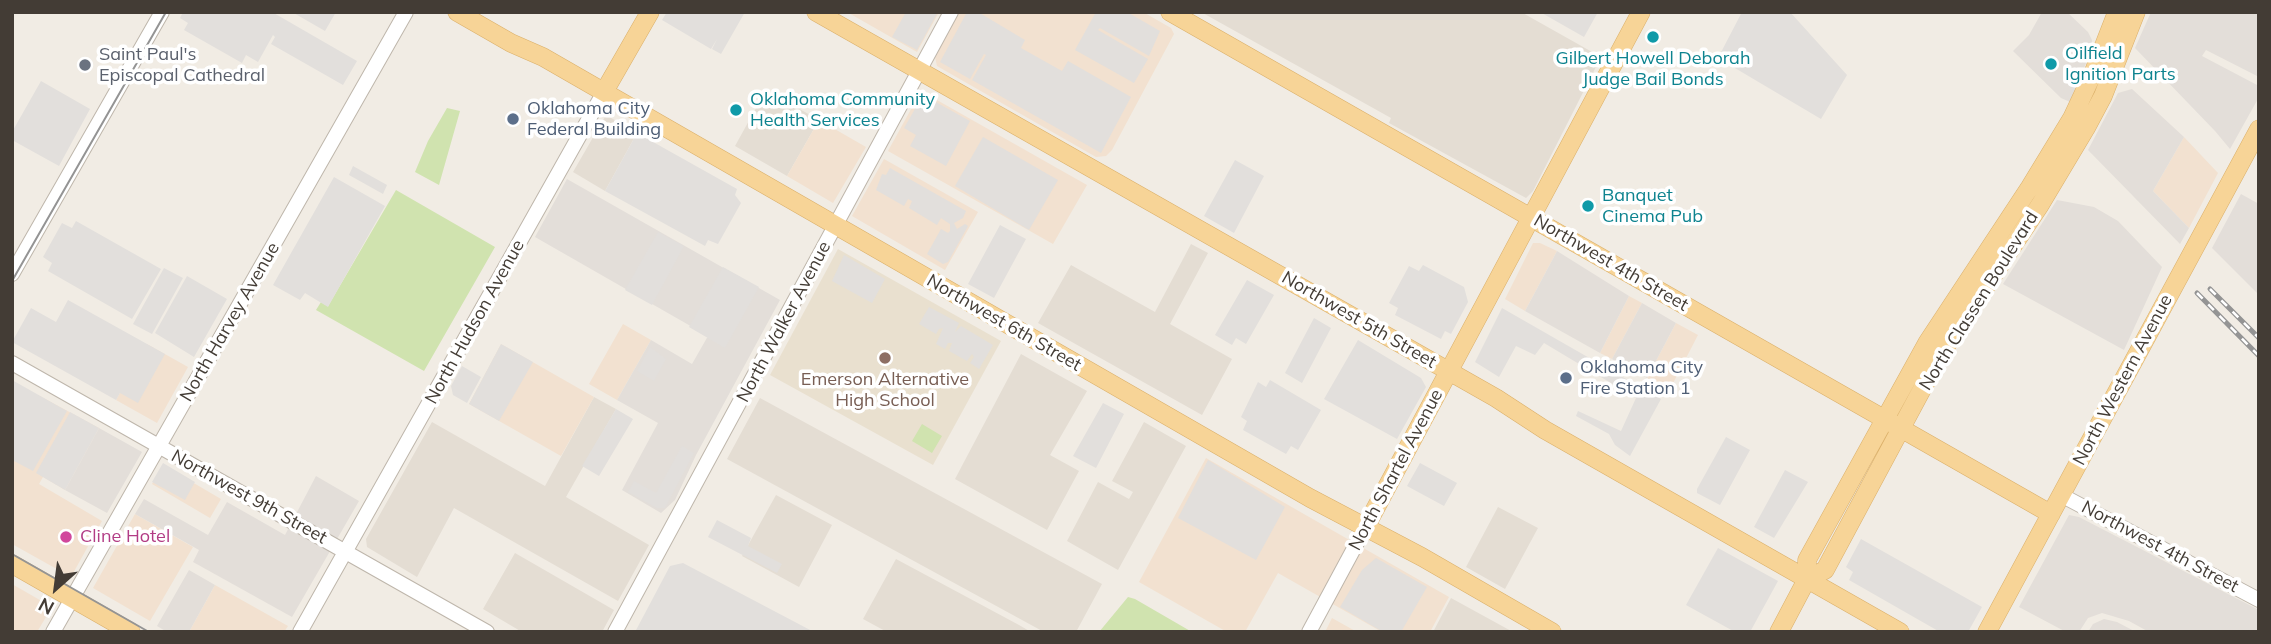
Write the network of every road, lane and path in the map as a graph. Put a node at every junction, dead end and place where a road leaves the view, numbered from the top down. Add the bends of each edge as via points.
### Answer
1 (162, 12) edge
2 (406, 12) edge
3 (457, 12) edge
4 (650, 12) edge
5 (816, 12) edge
6 (951, 12) edge
7 (1170, 12) edge
8 (1641, 12) edge
9 (2117, 12) edge
10 (2136, 12) edge
11 (919, 71) junction
12 (604, 92) junction
13 (2259, 129) edge
14 (1532, 218) junction
15 (836, 224) junction
16 (12, 274) edge
17 (12, 363) edge
18 (1450, 372) junction
19 (1893, 424) junction
20 (159, 446) junction
21 (2061, 495) junction
22 (2051, 514) junction
23 (1365, 528) junction
24 (346, 552) junction
25 (12, 564) edge
26 (1807, 579) junction
27 (72, 598) junction
28 (2259, 600) edge
29 (53, 632) edge
30 (131, 632) edge
31 (300, 632) edge
32 (487, 632) edge
33 (615, 632) edge
34 (1309, 632) edge
35 (1552, 632) edge
36 (1779, 632) edge
37 (1900, 632) edge
38 (1987, 632) edge

1 - 16 street
2 - 20 street, North Harvey Avenue
3 - 12 main road, Northwest 6th Street
4 - 12 main road, North Hudson Avenue
5 - 11 main road, Northwest 5th Street
6 - 11 street, North Walker Avenue
7 - 14 main road, Northwest 4th Street
8 - 14 main road, North Shartel Avenue
9 - 19 main road, North Classen Boulevard via 2061,136 1927,343
10 - 19 main road, North Classen Boulevard via 2086,128 2040,205
11 - 15 street, North Walker Avenue
11 - 18 main road, Northwest 5th Street
12 - 15 main road, Northwest 6th Street
12 - 24 street, North Hudson Avenue
13 - 21 main road, North Western Avenue
14 - 18 main road, North Shartel Avenue
14 - 19 main road, Northwest 4th Street
15 - 23 main road, Northwest 6th Street
15 - 33 street, North Walker Avenue
17 - 20 street, Northwest 9th Street
18 - 23 main road, North Shartel Avenue
18 - 26 main road, Northwest 5th Street
19 - 22 main road, Northwest 4th Street
19 - 26 main road, North Classen Boulevard via 1825,570
20 - 24 street, Northwest 9th Street
20 - 27 street, North Harvey Avenue
21 - 22 main road, North Western Avenue
21 - 28 street, Northwest 4th Street
22 - 38 main road, North Western Avenue
23 - 34 street, North Shartel Avenue
23 - 35 main road, Northwest 6th Street
24 - 31 street, North Hudson Avenue
24 - 32 street, Northwest 9th Street
25 - 27 main road
26 - 36 main road, North Classen Boulevard
26 - 37 main road, Northwest 5th Street
27 - 29 street, North Harvey Avenue
27 - 30 main road

